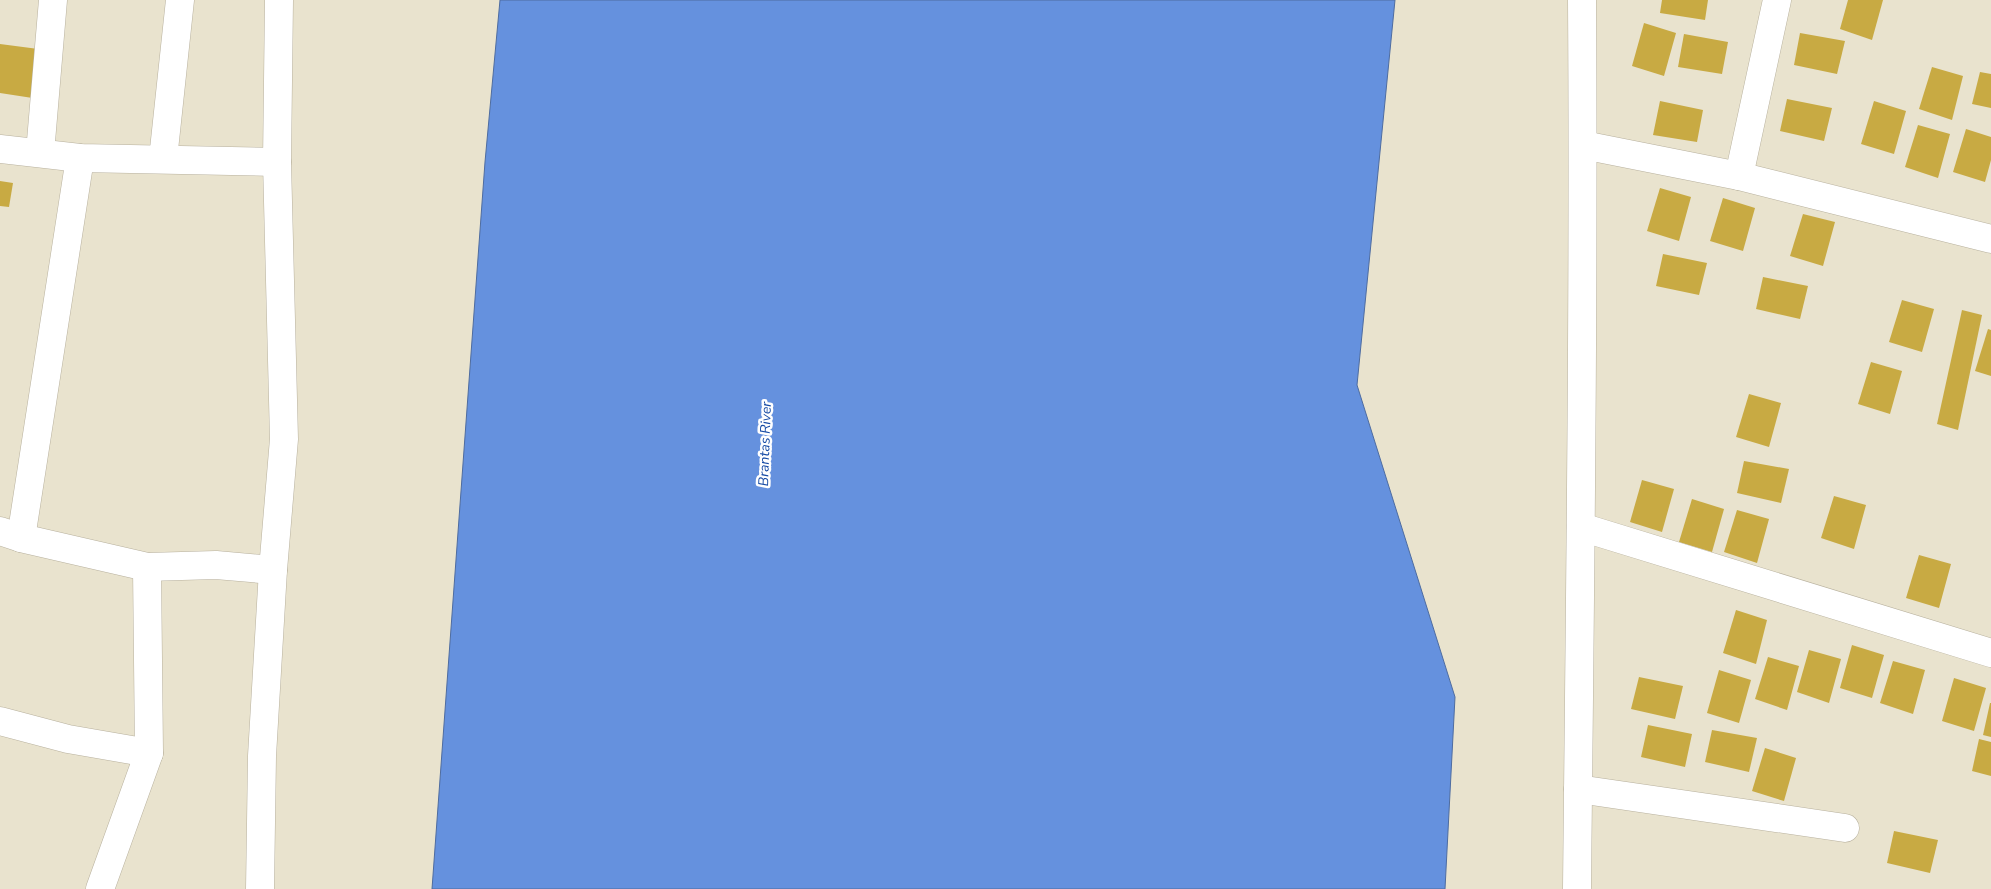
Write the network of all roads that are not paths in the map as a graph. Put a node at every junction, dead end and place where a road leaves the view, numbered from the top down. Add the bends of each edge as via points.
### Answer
1 (53, 0) edge
2 (180, 0) edge
3 (279, 0) edge
4 (1582, 0) edge
5 (1777, 0) edge
6 (1583, 145) junction
7 (0, 149) edge
8 (40, 153) junction
9 (80, 158) junction
10 (164, 159) junction
11 (277, 162) junction
12 (1739, 176) junction
13 (1991, 239) edge
14 (1581, 527) junction
15 (10, 534) edge
16 (147, 567) junction
17 (273, 570) junction
18 (1991, 653) edge
19 (0, 721) edge
20 (149, 753) junction
21 (1578, 789) junction
22 (1844, 828) dead end
23 (100, 889) edge
24 (260, 889) edge
25 (1577, 889) edge

1 - 8 street
2 - 10 street
3 - 11 street
4 - 6 street
5 - 12 street
6 - 12 street
6 - 14 street
7 - 8 street
8 - 9 street
9 - 10 street
9 - 15 street
10 - 11 street
11 - 17 street via 284,439
12 - 13 street
14 - 18 street
14 - 21 street
15 - 16 street
16 - 17 street via 216,565
16 - 20 street
17 - 24 street via 262,756
19 - 20 street via 68,739
20 - 23 street
21 - 22 street
21 - 25 street

